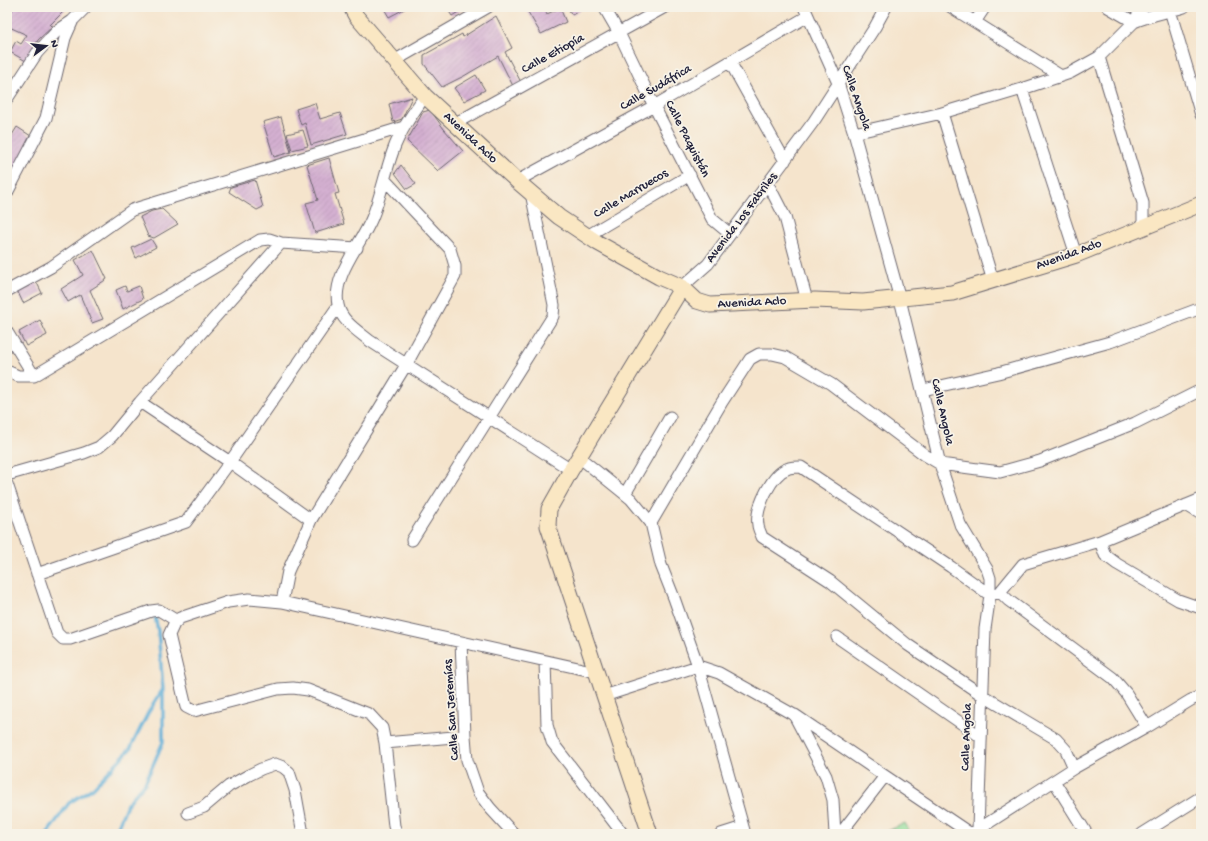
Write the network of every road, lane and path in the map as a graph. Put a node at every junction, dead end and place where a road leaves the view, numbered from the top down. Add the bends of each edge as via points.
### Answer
1 (86, 7) edge
2 (351, 7) edge
3 (488, 7) edge
4 (604, 7) edge
5 (665, 7) edge
6 (886, 7) edge
7 (951, 7) edge
8 (984, 7) edge
9 (1108, 7) edge
10 (1142, 7) edge
11 (1184, 7) edge
12 (1170, 9) edge
13 (806, 11) edge
14 (73, 20) junction
15 (975, 22) junction
16 (1134, 22) junction
17 (619, 33) junction
18 (1099, 57) junction
19 (394, 61) junction
20 (730, 62) junction
21 (1061, 76) junction
22 (838, 83) junction
23 (1022, 89) junction
24 (425, 96) junction
25 (7, 99) edge
26 (654, 106) junction
27 (1200, 107) edge
28 (942, 113) junction
29 (454, 124) junction
30 (404, 127) junction
31 (854, 133) junction
32 (785, 161) junction
33 (690, 175) junction
34 (385, 180) junction
35 (517, 181) junction
36 (768, 184) junction
37 (7, 193) edge
38 (531, 193) junction
39 (1201, 204) edge
40 (1143, 227) junction
41 (730, 234) junction
42 (587, 236) junction
43 (281, 243) junction
44 (357, 248) junction
45 (1076, 255) junction
46 (993, 281) junction
47 (682, 287) junction
48 (7, 291) edge
49 (900, 299) junction
50 (808, 300) junction
51 (338, 306) junction
52 (1201, 308) edge
53 (327, 322) junction
54 (347, 323) junction
55 (7, 332) edge
56 (406, 365) junction
57 (7, 371) edge
58 (34, 376) junction
59 (923, 390) junction
60 (1201, 390) edge
61 (140, 402) junction
62 (670, 417) dead end
63 (489, 418) junction
64 (230, 462) junction
65 (575, 463) junction
66 (940, 464) junction
67 (7, 475) edge
68 (7, 484) edge
69 (625, 494) junction
70 (1201, 499) edge
71 (1186, 505) junction
72 (1201, 514) edge
73 (312, 520) junction
74 (651, 523) junction
75 (412, 540) dead end
76 (1100, 541) junction
77 (37, 574) junction
78 (995, 593) junction
79 (282, 602) junction
80 (1201, 608) edge
81 (177, 621) junction
82 (837, 637) dead end
83 (462, 642) junction
84 (545, 661) junction
85 (698, 666) junction
86 (596, 672) junction
87 (982, 695) junction
88 (604, 696) junction
89 (1201, 696) edge
90 (794, 715) junction
91 (1147, 727) junction
92 (465, 736) junction
93 (981, 737) junction
94 (385, 743) junction
95 (1074, 768) junction
96 (885, 776) junction
97 (1054, 781) junction
98 (1201, 797) edge
99 (188, 812) dead end
100 (744, 831) edge
101 (973, 832) edge
102 (303, 834) edge
103 (397, 834) edge
104 (514, 834) edge
105 (622, 834) edge
106 (650, 834) edge
107 (721, 834) edge
108 (835, 834) edge
109 (840, 834) edge
110 (1087, 834) edge
111 (1142, 834) edge

1 - 14 street
2 - 19 street, Avenida Aclo
3 - 19 street
4 - 17 street, Calle Paquistán
5 - 17 street, Calle Etiopía
6 - 22 street, Avenida Los Fabriles
7 - 15 street
8 - 15 street
9 - 16 street
10 - 16 street
11 - 12 street
12 - 16 street
12 - 27 street
13 - 20 street, Calle Sudáfrica
13 - 22 street, Calle Angola
14 - 25 street via 57,31 37,53
14 - 37 street via 65,38 46,118
15 - 21 street
16 - 18 street
17 - 26 street, Calle Paquistán
17 - 29 street, Calle Etiopía
18 - 21 street
18 - 40 street via 1143,203
19 - 24 street, Avenida Aclo
20 - 26 street, Calle Sudáfrica
20 - 32 street
21 - 23 street
22 - 31 street, Calle Angola
22 - 32 street, Avenida Los Fabriles
23 - 28 street
23 - 45 street
24 - 29 street, Avenida Aclo
24 - 30 street
26 - 33 street, Calle Paquistán
26 - 35 street, Calle Sudáfrica
28 - 31 street
28 - 46 street
29 - 35 street, Avenida Aclo
30 - 34 street via 393,150
30 - 48 street via 132,210 51,267
31 - 49 street, Calle Angola
32 - 36 street, Avenida Los Fabriles
33 - 41 street, Calle Paquistán via 712,219
33 - 42 street, Calle Marruecos
34 - 44 street via 372,219
34 - 56 street via 450,249 455,266 455,276
35 - 38 street, Avenida Aclo
36 - 41 street, Avenida Los Fabriles
36 - 50 street via 784,217
38 - 42 street, Avenida Aclo
38 - 63 street via 554,305 553,316
39 - 40 street, Avenida Aclo
40 - 45 street, Avenida Aclo
41 - 47 street, Avenida Los Fabriles via 708,264
42 - 47 street, Avenida Aclo via 659,277
43 - 44 street
43 - 58 street via 269,239 260,240
43 - 61 street
44 - 51 street via 345,266 338,289
45 - 46 street, Avenida Aclo
46 - 49 street, Avenida Aclo via 952,293
47 - 50 street, Avenida Aclo via 697,301 710,305
47 - 65 street, Avenida Los Fabriles
49 - 50 street, Avenida Aclo via 863,302
49 - 59 street, Calle Angola
51 - 53 street
51 - 54 street
52 - 59 street via 1110,342 998,373
53 - 54 street via 341,320
53 - 64 street
54 - 56 street
55 - 58 street
56 - 63 street
56 - 73 street
57 - 58 street via 18,376
59 - 66 street, Calle Angola
60 - 66 street via 1134,423 1040,461 1000,472
61 - 64 street
61 - 67 street via 112,436 99,447
62 - 69 street
63 - 65 street
63 - 75 street
64 - 73 street
64 - 77 street via 186,522
65 - 69 street
65 - 86 street, Avenida Los Fabriles via 549,509 548,526
66 - 74 street via 924,455 832,384 785,356 759,354 750,359 722,402
66 - 78 street, Calle Angola via 960,524 987,569
68 - 77 street
69 - 74 street
70 - 71 street
71 - 72 street
71 - 76 street
73 - 79 street via 288,571
74 - 85 street via 661,565
76 - 78 street via 1023,564
76 - 80 street via 1105,555 1117,564 1178,600
77 - 81 street via 57,633 63,639 152,611 159,610
78 - 87 street, Calle Angola via 985,629
78 - 87 street via 951,567 801,467 789,467 779,473 759,508 758,526 762,537 830,581 908,645
78 - 91 street via 1113,678 1126,693
79 - 81 street via 248,599 228,602
79 - 83 street
81 - 94 street via 169,635 186,707 194,711 278,689 308,690 370,714 382,728
82 - 93 street
83 - 84 street
83 - 92 street, Calle San Jeremías
84 - 86 street
84 - 105 street via 547,725 552,742
85 - 88 street
85 - 90 street via 719,673
85 - 100 street
86 - 88 street
87 - 93 street, Calle Angola
87 - 95 street via 1056,739 1066,750
88 - 106 street
89 - 91 street
90 - 96 street
90 - 108 street via 826,776 834,800
91 - 95 street
92 - 94 street
92 - 104 street, Calle San Jeremías via 467,760 478,792
93 - 101 street, Calle Angola
94 - 103 street
95 - 97 street
96 - 101 street
96 - 109 street
97 - 101 street
97 - 110 street
98 - 111 street
99 - 102 street via 204,807 229,786 275,764 289,772 296,790
100 - 107 street

